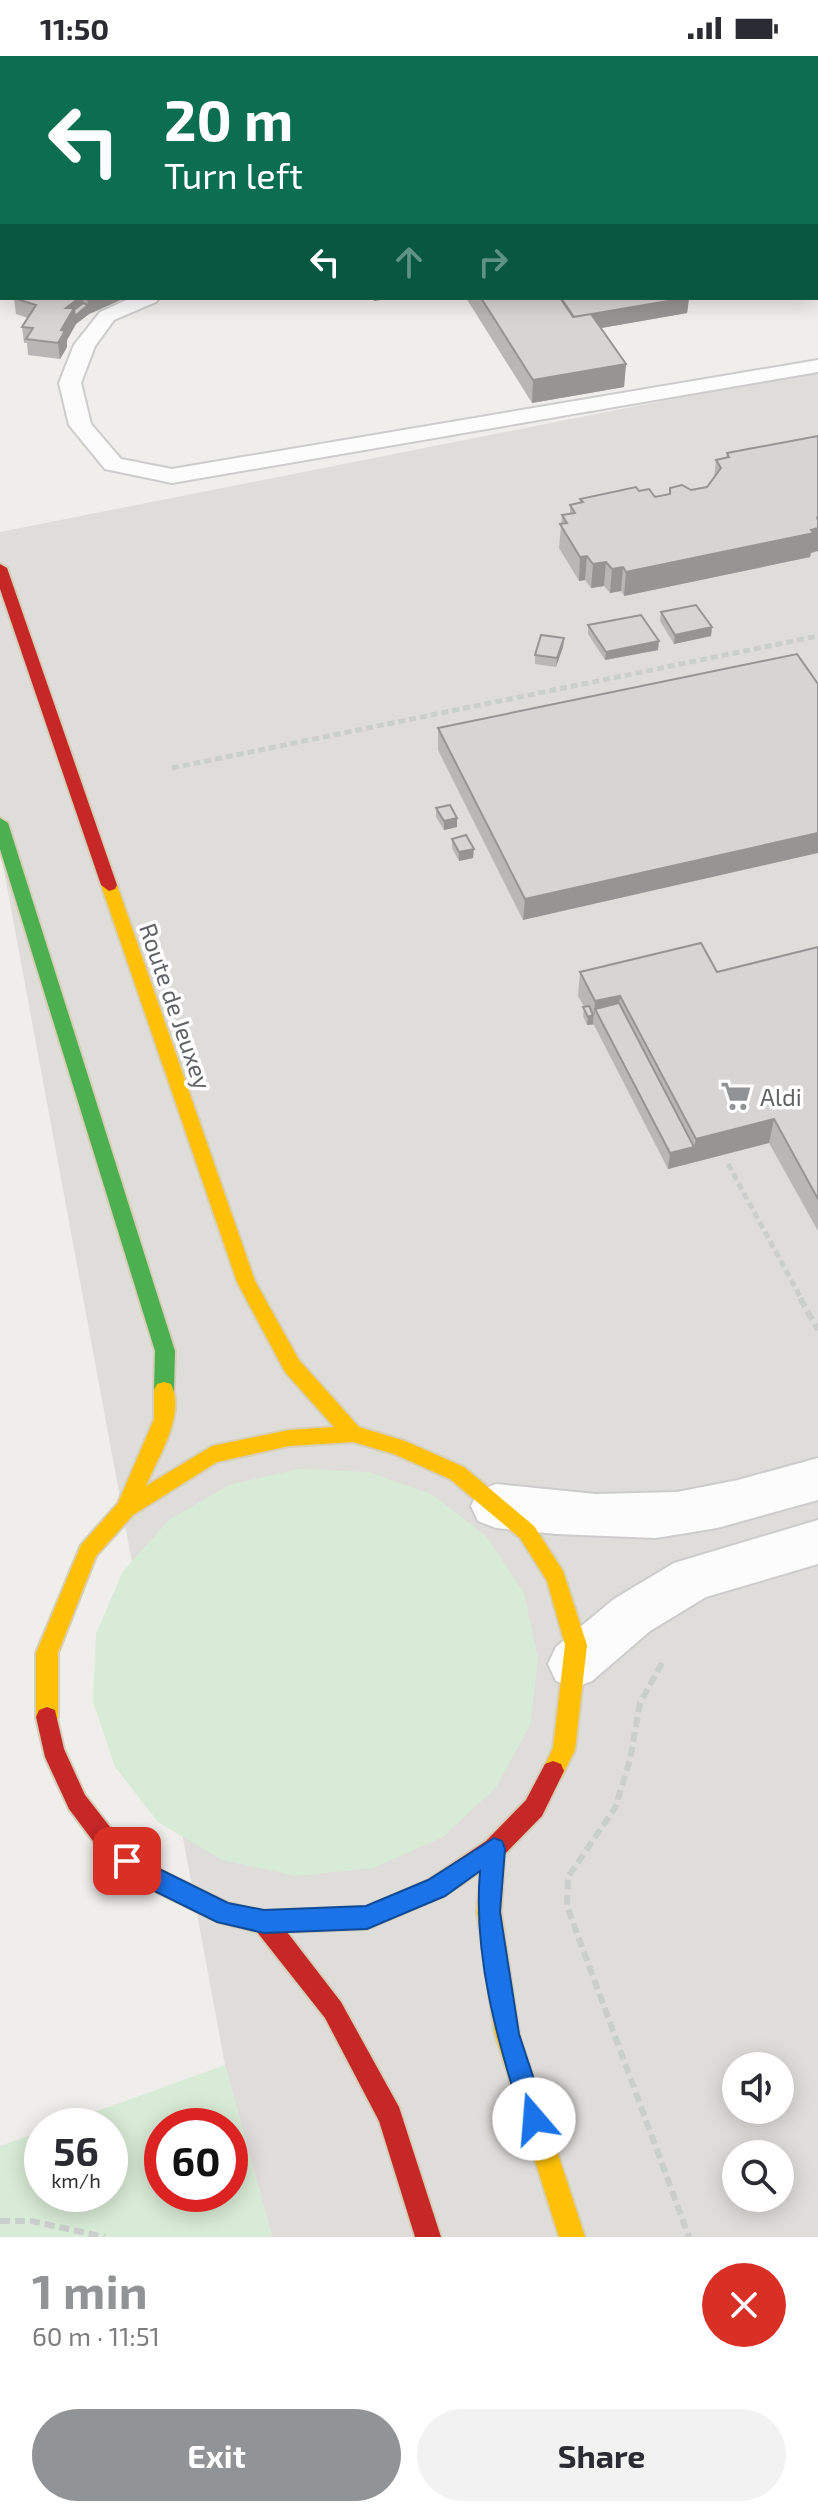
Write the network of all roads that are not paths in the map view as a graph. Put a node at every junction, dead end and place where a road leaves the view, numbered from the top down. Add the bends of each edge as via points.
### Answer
1 (144, 300) edge
2 (818, 366) edge
3 (0, 568) edge
4 (0, 823) edge
5 (353, 1434) junction
6 (818, 1479) edge
7 (496, 1506) junction
8 (126, 1509) junction
9 (818, 1542) edge
10 (574, 1664) junction
11 (494, 1849) junction
12 (264, 1922) junction
13 (428, 2237) edge
14 (572, 2237) edge

1 - 2 lane via 107,316 85,345 70,383 80,425 113,464 172,476
3 - 5 main road, Route de Jeuxey via 246,1282 292,1366
4 - 8 main road via 165,1351 164,1419
5 - 7 main road via 457,1473
5 - 8 main road via 289,1438 212,1455
6 - 7 street via 657,1516 571,1515
7 - 10 main road via 527,1532 556,1578 576,1645
8 - 12 main road via 88,1551 47,1653 46,1712 53,1750 77,1802 113,1849 140,1872 226,1914
9 - 10 street via 692,1579 632,1615
10 - 11 main road via 564,1750 534,1808
11 - 12 main road via 436,1888 367,1918
11 - 14 main road via 489,1912 507,2034
12 - 13 main road via 333,2010 390,2116

